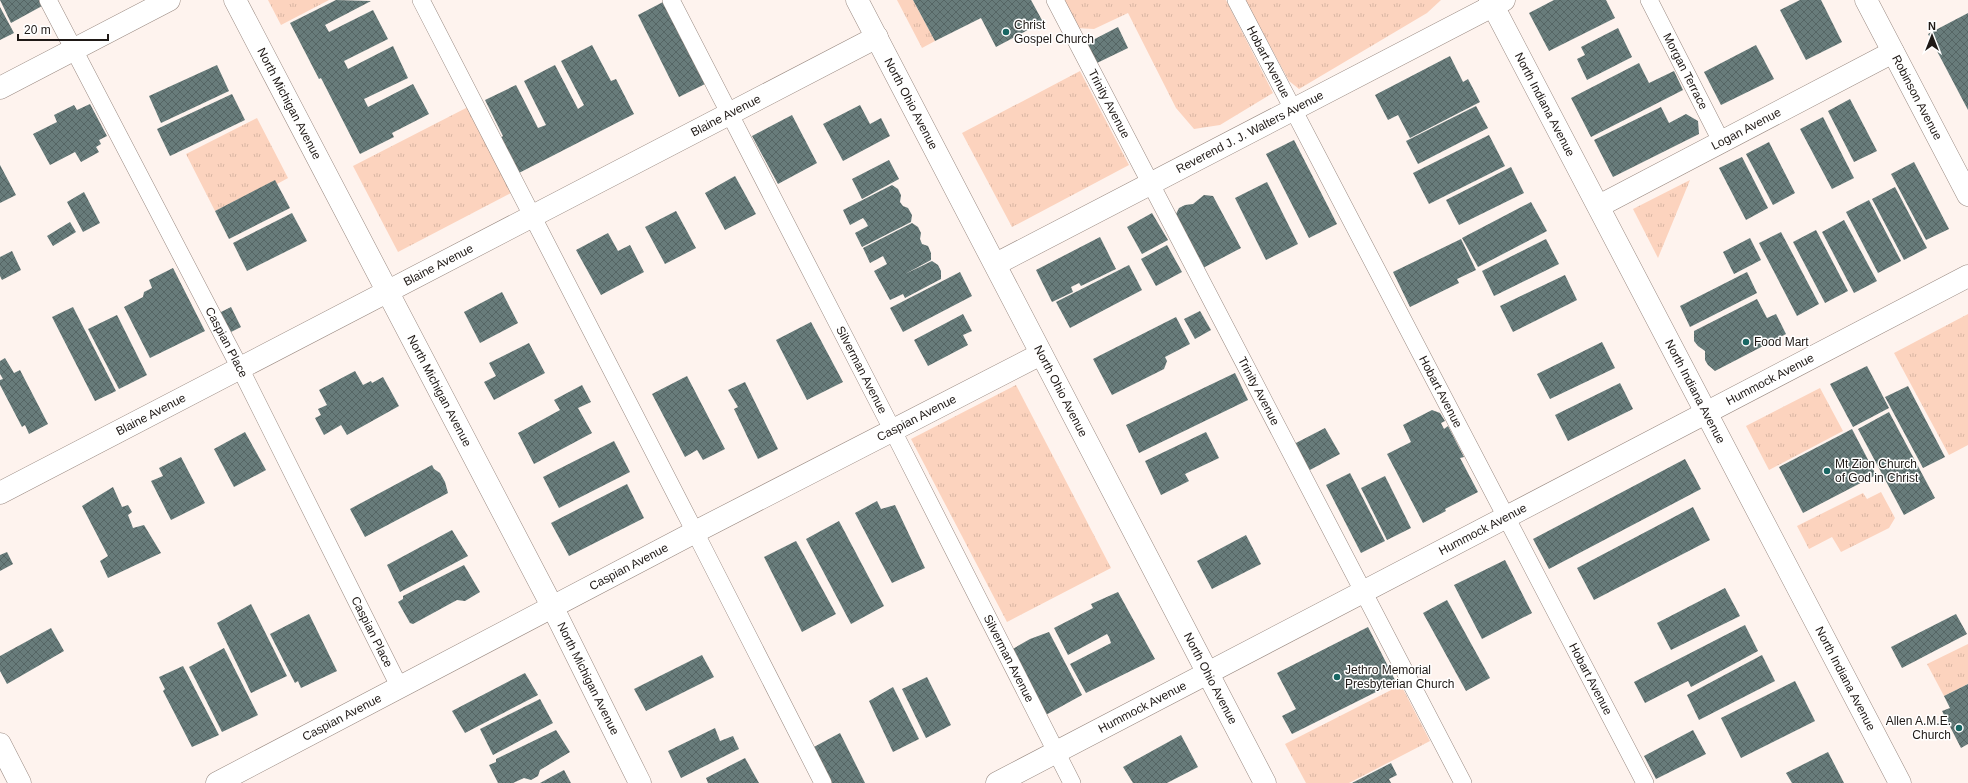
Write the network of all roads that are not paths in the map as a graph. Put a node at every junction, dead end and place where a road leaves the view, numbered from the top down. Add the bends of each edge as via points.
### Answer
1 (48, 0) edge
2 (169, 0) edge
3 (235, 0) edge
4 (421, 0) edge
5 (671, 0) edge
6 (857, 0) edge
7 (1055, 0) edge
8 (1236, 0) edge
9 (1649, 0) edge
10 (1866, 0) edge
11 (1496, 2) edge
12 (877, 37) junction
13 (74, 50) junction
14 (1893, 52) junction
15 (0, 88) edge
16 (1294, 109) junction
17 (730, 113) junction
18 (1722, 141) junction
19 (1150, 184) junction
20 (1968, 195) edge
21 (1599, 206) junction
22 (531, 216) junction
23 (996, 264) junction
24 (1968, 276) edge
25 (387, 292) junction
26 (1041, 354) junction
27 (240, 368) junction
28 (1707, 413) junction
29 (893, 430) junction
30 (0, 493) edge
31 (1506, 518) junction
32 (695, 532) junction
33 (1364, 591) junction
34 (553, 608) junction
35 (1208, 673) junction
36 (400, 688) junction
37 (0, 744) edge
38 (1056, 752) junction
39 (20, 783) edge
40 (217, 783) edge
41 (640, 783) edge
42 (823, 783) edge
43 (997, 783) edge
44 (1072, 783) edge
45 (1265, 783) edge
46 (1463, 783) edge
47 (1645, 783) edge
48 (1900, 783) edge

1 - 13 lane, Caspian Place
2 - 13 street
3 - 25 street, North Michigan Avenue
4 - 22 lane
5 - 17 lane, Silverman Avenue
6 - 12 street, North Ohio Avenue
7 - 19 lane, Trinity Avenue
8 - 16 lane, Hobart Avenue
9 - 18 lane, Morgan Terrace
10 - 14 street, Robinson Avenue
11 - 16 street, Reverend J. J. Walters Avenue
11 - 21 street, North Indiana Avenue
12 - 17 street, Blaine Avenue
12 - 23 street, North Ohio Avenue
13 - 15 street
13 - 27 lane, Caspian Place
14 - 18 street, Logan Avenue
14 - 20 street, Robinson Avenue
16 - 19 street, Reverend J. J. Walters Avenue
16 - 31 lane, Hobart Avenue
17 - 22 street, Blaine Avenue
17 - 29 lane, Silverman Avenue
18 - 21 street, Logan Avenue
19 - 23 street, Reverend J. J. Walters Avenue
19 - 33 lane, Trinity Avenue
21 - 28 street, North Indiana Avenue
22 - 25 street, Blaine Avenue
22 - 32 lane
23 - 26 street, North Ohio Avenue
24 - 28 street, Hummock Avenue
25 - 27 street, Blaine Avenue
25 - 34 street, North Michigan Avenue
26 - 29 street, Caspian Avenue
26 - 35 street, North Ohio Avenue
27 - 30 street, Blaine Avenue
27 - 36 lane, Caspian Place
28 - 31 street, Hummock Avenue
28 - 48 street, North Indiana Avenue
29 - 32 street, Caspian Avenue
29 - 38 lane, Silverman Avenue
31 - 33 street, Hummock Avenue
31 - 47 lane, Hobart Avenue
32 - 34 street, Caspian Avenue
32 - 42 lane
33 - 35 street, Hummock Avenue
33 - 46 lane, Trinity Avenue
34 - 36 street, Caspian Avenue
34 - 41 street, North Michigan Avenue
35 - 38 street, Hummock Avenue
35 - 45 street, North Ohio Avenue
36 - 40 street, Caspian Avenue
37 - 39 street
38 - 43 street, Hummock Avenue
38 - 44 lane, Silverman Avenue

